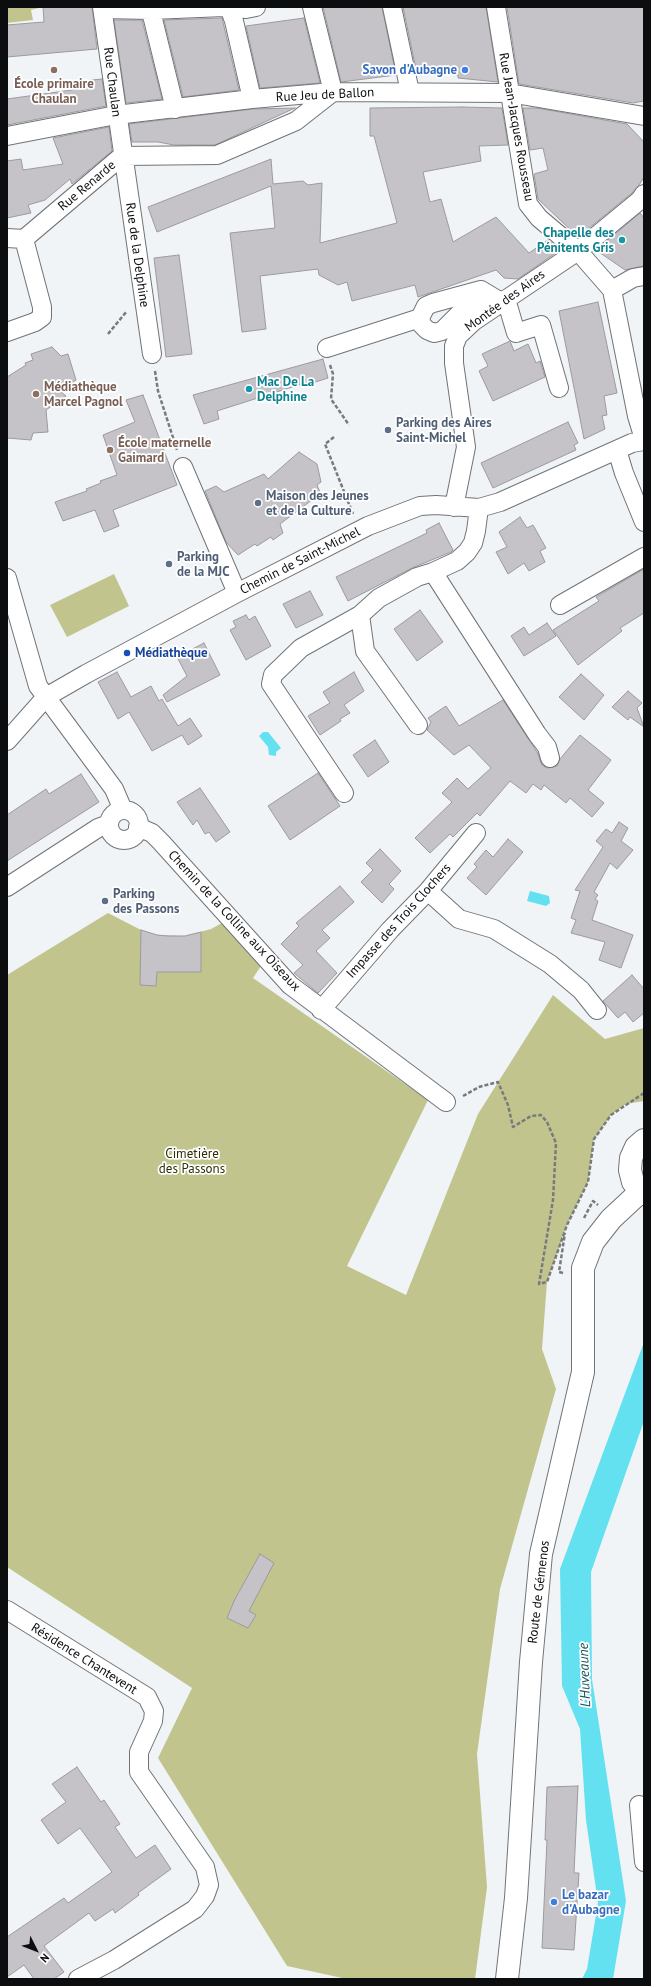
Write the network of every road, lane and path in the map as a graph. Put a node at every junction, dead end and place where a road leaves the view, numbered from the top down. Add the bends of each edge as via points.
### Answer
1 (224, 7) edge
2 (230, 7) edge
3 (256, 7) edge
4 (312, 7) edge
5 (392, 7) edge
6 (496, 7) edge
7 (102, 8) edge
8 (150, 9) edge
9 (333, 92) junction
10 (410, 92) junction
11 (509, 93) junction
12 (252, 99) junction
13 (175, 109) junction
14 (116, 115) junction
15 (644, 116) edge
16 (7, 136) edge
17 (122, 156) junction
18 (644, 194) edge
19 (15, 239) edge
20 (578, 251) junction
21 (644, 276) edge
22 (612, 290) junction
23 (144, 301) junction
24 (499, 303) junction
25 (420, 318) junction
26 (7, 332) edge
27 (108, 334) dead end
28 (326, 348) joint
29 (152, 354) joint
30 (559, 388) dead end
31 (349, 425) dead end
32 (334, 437) dead end
33 (644, 440) edge
34 (617, 450) junction
35 (182, 468) joint
36 (454, 507) junction
37 (479, 508) junction
38 (644, 522) edge
39 (368, 526) junction
40 (644, 557) edge
41 (433, 572) junction
42 (7, 578) edge
43 (237, 593) junction
44 (560, 605) dead end
45 (360, 615) junction
46 (46, 697) junction
47 (418, 725) dead end
48 (7, 741) edge
49 (550, 758) dead end
50 (344, 793) dead end
51 (122, 810) junction
52 (109, 824) junction
53 (138, 826) junction
54 (476, 833) dead end
55 (7, 886) edge
56 (428, 891) junction
57 (321, 1010) junction
58 (597, 1010) dead end
59 (644, 1093) edge
60 (446, 1102) joint
61 (644, 1140) edge
62 (642, 1193) edge
63 (7, 1610) edge
64 (639, 1805) dead end
65 (644, 1862) edge
66 (511, 1944) junction
67 (78, 1979) edge
68 (499, 1979) edge
69 (507, 1979) edge

1 - 8 street
2 - 3 street
2 - 12 street
4 - 9 street
5 - 10 street
6 - 11 street, Rue Jean-Jacques Rousseau
7 - 8 street
7 - 14 street, Rue Chaulan
8 - 13 street
9 - 10 street, Rue Jeu de Ballon
9 - 12 street, Rue Jeu de Ballon
9 - 17 street, Rue Renarde via 296,121 217,155
10 - 11 street, Rue Jeu de Ballon
11 - 15 street, Rue Jeu de Ballon
11 - 20 street, Rue Jean-Jacques Rousseau via 528,204 539,218
12 - 13 street, Rue Jeu de Ballon
13 - 14 street, Rue Jeu de Ballon
14 - 16 street, Rue Jeu de Ballon
14 - 17 street, Rue Chaulan
17 - 19 street, Rue Renarde
17 - 23 street, Rue de la Delphine
18 - 20 street, Montée des Aires
19 - 26 street, Rue Renarde via 42,307 42,317
20 - 22 street, Rue Jean-Jacques Rousseau
20 - 24 street, Montée des Aires
21 - 22 street via 633,278
22 - 33 street
23 - 27 path via 132,305
23 - 29 street, Rue de la Delphine
24 - 25 street via 482,290 426,306
24 - 25 street via 466,307 442,331 434,333 422,325
24 - 30 street via 516,333 541,325
24 - 36 street, Montée des Aires via 458,336 454,346 454,363 466,447
25 - 28 street
28 - 31 path via 333,374 331,399
29 - 35 path via 158,392
32 - 39 path via 325,444 354,516
33 - 34 street, Chemin de Saint-Michel
34 - 37 street, Chemin de Saint-Michel via 500,502
34 - 38 street
35 - 43 street
36 - 37 street, Chemin de Saint-Michel
36 - 39 street, Chemin de Saint-Michel via 420,506
37 - 41 street via 473,543 467,552 457,561
39 - 43 street, Chemin de Saint-Michel
40 - 44 street
41 - 45 street via 417,577 379,598
41 - 49 street via 547,747
42 - 46 street via 38,686
43 - 46 street, Chemin de Saint-Michel
45 - 47 street via 365,651
45 - 50 street via 301,648 273,675 271,684
46 - 48 street, Chemin de Saint-Michel
46 - 51 street via 114,789
51 - 52 street via 114,814
51 - 53 street via 127,810 135,816
52 - 53 street via 114,836 122,840 132,837
52 - 55 street via 98,828
53 - 57 street, Chemin de la Colline aux Oiseaux via 161,842 290,985
54 - 56 street, Impasse des Trois Clochers
56 - 57 street, Impasse des Trois Clochers via 390,930
56 - 58 street via 459,919 494,929 550,964 581,990
57 - 60 street, Chemin de la Colline aux Oiseaux
59 - 60 path via 611,1115 594,1139 588,1182 567,1225 547,1282 539,1284 553,1200 556,1143 548,1122 541,1115 531,1116 513,1127 508,1105 498,1082 479,1087
61 - 62 main road via 636,1147 631,1158 630,1170 633,1182
62 - 66 main road, Route de Gémenos via 611,1219 593,1242 583,1268 583,1372 541,1554
63 - 67 street, Résidence Chantevent via 147,1697 154,1711 139,1752 139,1772 205,1867 209,1885 205,1896 195,1909 114,1960
64 - 65 street
66 - 68 main road, Route de Gémenos
66 - 69 main road, Route de Gémenos

